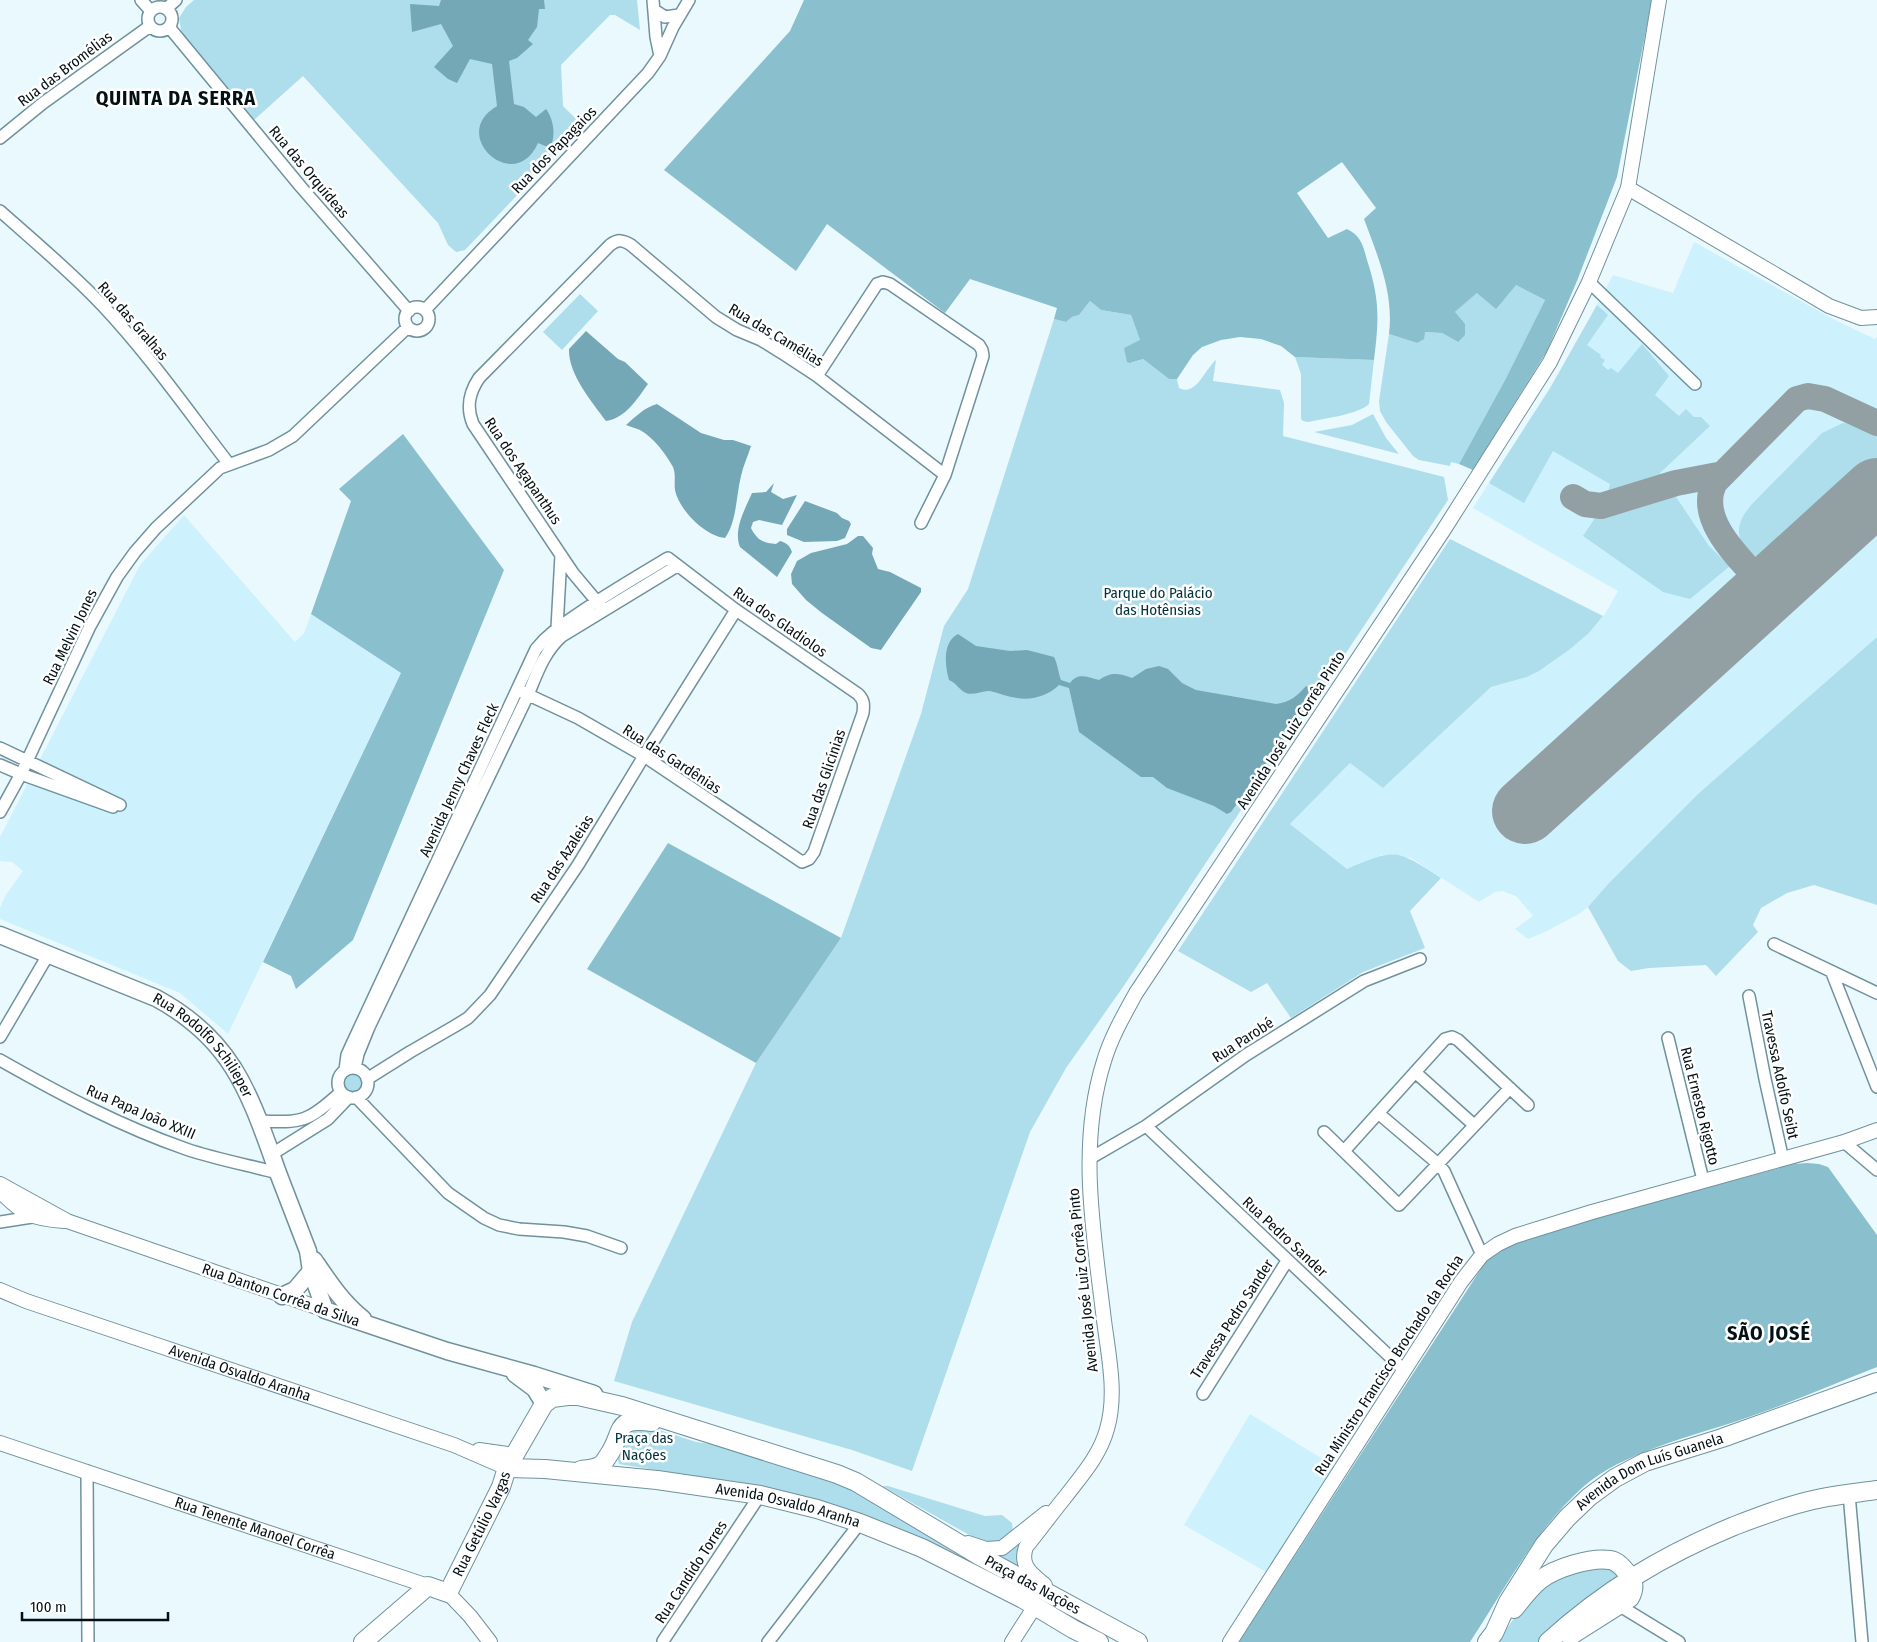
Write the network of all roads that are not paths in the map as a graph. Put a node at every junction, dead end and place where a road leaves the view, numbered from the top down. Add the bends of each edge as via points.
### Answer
1 (141, 0) edge
2 (176, 0) edge
3 (689, 0) edge
4 (1660, 0) edge
5 (653, 5) edge
6 (167, 8) junction
7 (150, 10) junction
8 (679, 15) junction
9 (150, 26) junction
10 (169, 27) junction
11 (660, 56) junction
12 (0, 138) edge
13 (1628, 188) junction
14 (0, 211) edge
15 (618, 241) joint
16 (1589, 282) junction
17 (424, 310) junction
18 (409, 311) junction
19 (1877, 317) edge
20 (408, 327) junction
21 (817, 376) junction
22 (1695, 384) dead end
23 (229, 464) junction
24 (945, 475) junction
25 (921, 524) dead end
26 (561, 555) junction
27 (668, 558) joint
28 (678, 566) junction
29 (601, 606) junction
30 (736, 610) junction
31 (560, 632) junction
32 (523, 692) junction
33 (863, 702) joint
34 (0, 748) edge
35 (644, 756) junction
36 (27, 760) junction
37 (0, 765) edge
38 (21, 774) junction
39 (0, 812) edge
40 (805, 862) joint
41 (0, 935) edge
42 (1774, 944) dead end
43 (48, 955) junction
44 (1420, 960) dead end
45 (1832, 972) junction
46 (1877, 993) edge
47 (1749, 996) dead end
48 (0, 1037) edge
49 (1668, 1038) dead end
50 (0, 1060) edge
51 (350, 1069) junction
52 (1415, 1072) junction
53 (367, 1079) junction
54 (1877, 1087) edge
55 (1510, 1088) junction
56 (348, 1095) junction
57 (1528, 1105) dead end
58 (1378, 1113) junction
59 (259, 1121) junction
60 (1474, 1125) junction
61 (1146, 1126) junction
62 (1877, 1130) edge
63 (1324, 1132) dead end
64 (1844, 1142) junction
65 (1344, 1151) junction
66 (272, 1154) junction
67 (1089, 1159) junction
68 (1783, 1160) junction
69 (1437, 1163) junction
70 (1877, 1170) edge
71 (278, 1173) junction
72 (1703, 1180) junction
73 (0, 1184) edge
74 (0, 1191) edge
75 (50, 1212) junction
76 (32, 1217) junction
77 (67, 1221) junction
78 (0, 1222) edge
79 (622, 1248) dead end
80 (308, 1251) junction
81 (1482, 1256) junction
82 (1287, 1261) junction
83 (311, 1272) junction
84 (0, 1290) edge
85 (282, 1296) junction
86 (0, 1298) edge
87 (26, 1301) junction
88 (325, 1310) junction
89 (373, 1326) junction
90 (497, 1366) junction
91 (1404, 1370) junction
92 (1877, 1382) edge
93 (1202, 1394) dead end
94 (544, 1404) junction
95 (622, 1406) junction
96 (692, 1429) junction
97 (528, 1434) junction
98 (617, 1436) junction
99 (0, 1443) edge
100 (611, 1453) junction
101 (511, 1462) junction
102 (545, 1469) junction
103 (87, 1471) junction
104 (568, 1472) junction
105 (657, 1480) junction
106 (1877, 1490) edge
107 (1849, 1494) junction
108 (760, 1495) junction
109 (1066, 1496) junction
110 (860, 1523) junction
111 (950, 1537) junction
112 (1631, 1578) junction
113 (428, 1586) junction
114 (448, 1593) junction
115 (1063, 1600) junction
116 (1035, 1606) junction
117 (1620, 1606) junction
118 (1120, 1633) junction
119 (1490, 1637) edge
120 (1575, 1637) edge
121 (663, 1641) edge
122 (88, 1642) edge
123 (363, 1642) edge
124 (490, 1642) edge
125 (768, 1642) edge
126 (1012, 1642) edge
127 (1099, 1642) edge
128 (1138, 1642) edge
129 (1230, 1642) edge
130 (1548, 1642) edge
131 (1559, 1642) edge
132 (1679, 1642) edge
133 (1862, 1642) edge

1 - 7 street
2 - 6 street
3 - 8 street, Rua dos Papagaios
4 - 13 street, Avenida José Luiz Corrêa Pinto
5 - 8 street via 665,17
5 - 11 street
6 - 7 street via 158,6
6 - 10 street via 172,19
7 - 9 street via 147,18
8 - 11 street, Rua dos Papagaios
9 - 10 street via 157,31
9 - 12 street, Rua das Bromélias
10 - 18 street, Rua das Orquídeas
11 - 17 street, Rua dos Papagaios via 648,73
13 - 16 street, Avenida José Luiz Corrêa Pinto
13 - 19 street via 1829,306 1861,318
14 - 23 street, Rua das Gralhas via 104,307
15 - 21 street, Rua das Camélias via 631,245 716,317
15 - 26 street, Rua dos Agapanthus via 610,245 479,378 470,397 469,413 473,424
16 - 22 street
16 - 67 street, Avenida José Luiz Corrêa Pinto via 1550,362 1490,458 1136,993 1112,1037 1103,1062
17 - 18 street via 416,308
17 - 20 street via 428,318 426,326 419,331
18 - 20 street via 405,318
20 - 23 street via 293,436 269,450
21 - 24 street, Rua das Camélias
21 - 24 street via 877,284 883,282 979,345 983,356
23 - 36 street, Rua Melvin Jones via 220,468 156,528 117,577 90,626
24 - 25 street
26 - 29 street, Rua dos Agapanthus
26 - 31 street
27 - 28 street, Rua dos Gladiolos
27 - 29 street, Avenida Jenny Chaves Fleck
28 - 29 street, Avenida Jenny Chaves Fleck
28 - 30 street, Rua dos Gladiolos
29 - 31 street, Avenida Jenny Chaves Fleck
30 - 33 street, Rua dos Gladiolos via 858,694
30 - 35 street, Rua das Azaleias
31 - 32 street, Avenida Jenny Chaves Fleck
32 - 35 street, Rua das Gardênias via 578,718
32 - 51 street, Avenida Jenny Chaves Fleck via 347,1054
33 - 40 street, Rua das Glicínias via 863,713 814,852
34 - 36 street
35 - 40 street, Rua das Gardênias
35 - 53 street, Rua das Azaleias via 578,865 490,995 468,1018
36 - 38 street, Rua Melvin Jones
36 - 38 street via 120,805 110,808
37 - 38 street
38 - 39 street, Rua Melvin Jones
41 - 43 main road, Rua Rodolfo Schilieper
42 - 45 street
43 - 48 street
43 - 59 main road, Rua Rodolfo Schilieper via 177,1009 217,1045 234,1067
44 - 61 street, Rua Parobé via 1364,981 1246,1055
45 - 46 street
45 - 54 street
47 - 68 street, Travessa Adolfo Seibt
49 - 72 street, Rua Ernesto Rigotto
50 - 71 street, Rua Papa João XXIII via 121,1124 187,1149
51 - 53 street via 360,1070
51 - 56 street via 341,1073 338,1082
52 - 55 street via 1445,1039 1452,1037
52 - 58 street
52 - 60 street
53 - 56 street via 366,1091
55 - 57 street
55 - 60 street
56 - 59 street via 302,1120
56 - 66 street via 328,1119
56 - 79 street via 448,1193 484,1218 519,1229 587,1236
58 - 65 street
58 - 69 street
59 - 66 main road, Rua Rodolfo Schilieper
60 - 69 street
61 - 67 street, Rua Parobé
61 - 82 street, Rua Pedro Sander
62 - 64 street, Rua Ministro Francisco Brochado da Rocha
63 - 65 street
64 - 68 street, Rua Ministro Francisco Brochado da Rocha
64 - 70 street
65 - 69 street via 1399,1204
66 - 71 main road, Rua Rodolfo Schilieper
67 - 109 street, Avenida José Luiz Corrêa Pinto via 1091,1215 1111,1409 1106,1431 1093,1460
68 - 72 street, Rua Ministro Francisco Brochado da Rocha
69 - 81 street via 1444,1171
71 - 80 main road, Rua Rodolfo Schilieper
72 - 81 street, Rua Ministro Francisco Brochado da Rocha via 1515,1236
73 - 75 street, Rua Danton Corrêa da Silva
74 - 76 street, Rua Danton Corrêa da Silva
75 - 76 street
75 - 77 street, Rua Danton Corrêa da Silva
76 - 77 street, Rua Danton Corrêa da Silva
76 - 78 street
77 - 85 street, Rua Danton Corrêa da Silva
80 - 83 main road, Rua Rodolfo Schilieper
80 - 89 main road, Rua Rodolfo Schilieper via 349,1308
81 - 91 street, Rua Ministro Francisco Brochado da Rocha via 1461,1282
82 - 91 street, Rua Pedro Sander
82 - 93 street, Travessa Pedro Sander
83 - 85 main road via 295,1290
83 - 88 main road, Rua Rodolfo Schilieper
84 - 87 street, Avenida Osvaldo Aranha
85 - 88 street, Rua Danton Corrêa da Silva
86 - 87 street, Avenida Osvaldo Aranha
87 - 101 street, Avenida Osvaldo Aranha via 454,1446
88 - 89 main road, Rua Danton Corrêa da Silva
89 - 90 main road, Rua Danton Corrêa da Silva
90 - 94 main road, Rua Danton Corrêa da Silva via 535,1388
90 - 95 main road, Rua Danton Corrêa da Silva via 588,1392
91 - 129 street, Rua Ministro Francisco Brochado da Rocha
92 - 119 main road, Avenida Dom Luís Guanela via 1645,1462 1615,1478 1589,1497 1544,1545
94 - 95 main road via 552,1398 578,1396
94 - 97 main road
95 - 96 main road, Praça das Nações
95 - 98 main road
96 - 98 main road via 632,1421 626,1423
96 - 111 main road, Praça das Nações via 856,1482
97 - 101 main road
97 - 102 main road via 529,1454
98 - 100 main road
99 - 103 street, Rua Tenente Manoel Corrêa
100 - 104 main road via 600,1466
100 - 105 main road via 612,1463 618,1470
101 - 102 main road, Avenida Osvaldo Aranha
101 - 114 main road, Rua Getúlio Vargas
102 - 104 main road, Avenida Osvaldo Aranha
103 - 113 street, Rua Tenente Manoel Corrêa
103 - 122 street
104 - 105 main road, Avenida Osvaldo Aranha
105 - 108 main road, Avenida Osvaldo Aranha
106 - 107 main road
107 - 112 main road via 1814,1500 1751,1520 1699,1541
107 - 133 street
108 - 110 main road, Avenida Osvaldo Aranha
108 - 121 street, Rua Candido Torres
109 - 111 street, Avenida José Luiz Corrêa Pinto via 1002,1548 986,1549
109 - 115 street, Avenida José Luiz Corrêa Pinto via 1026,1547 1024,1556 1028,1572
110 - 116 main road, Avenida Osvaldo Aranha via 922,1548
110 - 125 street
111 - 115 main road, Praça das Nações
112 - 117 main road via 1633,1591
112 - 119 main road via 1620,1564 1611,1560 1597,1560 1562,1569 1542,1578
112 - 130 main road
113 - 114 main road, Rua Tenente Manoel Corrêa
113 - 123 main road
114 - 124 street, Rua Tenente Manoel Corrêa
115 - 118 main road, Praça das Nações
116 - 118 main road via 1038,1602 1051,1604 1087,1622
116 - 126 street
116 - 127 main road, Avenida Osvaldo Aranha
117 - 120 main road
117 - 132 street
118 - 128 main road, Praça das Nações
120 - 131 main road

